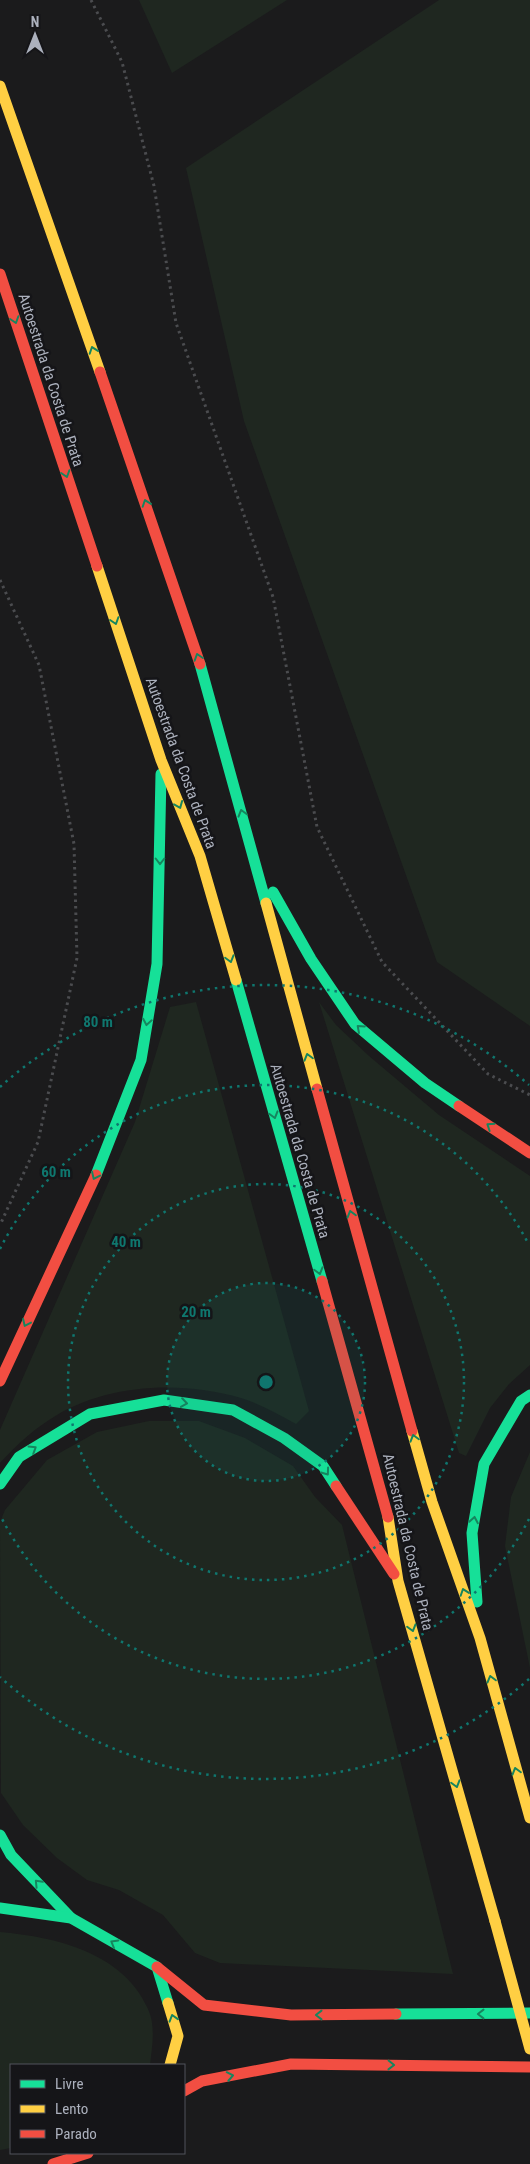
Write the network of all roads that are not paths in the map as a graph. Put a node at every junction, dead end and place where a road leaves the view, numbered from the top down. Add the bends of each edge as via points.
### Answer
1 (0, 86) edge
2 (0, 274) edge
3 (161, 760) junction
4 (255, 860) junction
5 (530, 1154) edge
6 (0, 1381) edge
7 (530, 1395) edge
8 (0, 1484) edge
9 (398, 1581) junction
10 (480, 1638) junction
11 (530, 1818) edge
12 (0, 1835) edge
13 (0, 1908) edge
14 (72, 1918) junction
15 (156, 1967) junction
16 (530, 2014) edge
17 (530, 2049) edge
18 (170, 2064) edge
19 (530, 2066) edge
20 (185, 2090) edge
21 (85, 2154) edge
22 (54, 2164) edge

4 -> 1 main road, Autoestrada da Costa de Prata via 200,662
2 -> 3 main road, Autoestrada da Costa de Prata
3 -> 6 main road via 157,964 141,1060 99,1168
3 -> 9 main road, Autoestrada da Costa de Prata via 200,856 387,1508
5 -> 4 main road via 425,1083 356,1024 311,959
10 -> 4 main road, Autoestrada da Costa de Prata via 430,1493
10 -> 7 main road via 472,1533 484,1464 522,1401
8 -> 9 main road via 19,1457 90,1414 164,1400 233,1410 284,1438 323,1466
9 -> 17 main road, Autoestrada da Costa de Prata, bridge
11 -> 10 main road, Autoestrada da Costa de Prata
14 -> 12 main road via 11,1854
13 - 14 main road
15 -> 14 main road
16 -> 15 main road via 291,2015 204,2005
18 -> 15 main road via 178,2036
20 -> 19 main road via 202,2081 291,2064
21 - 22 main road

